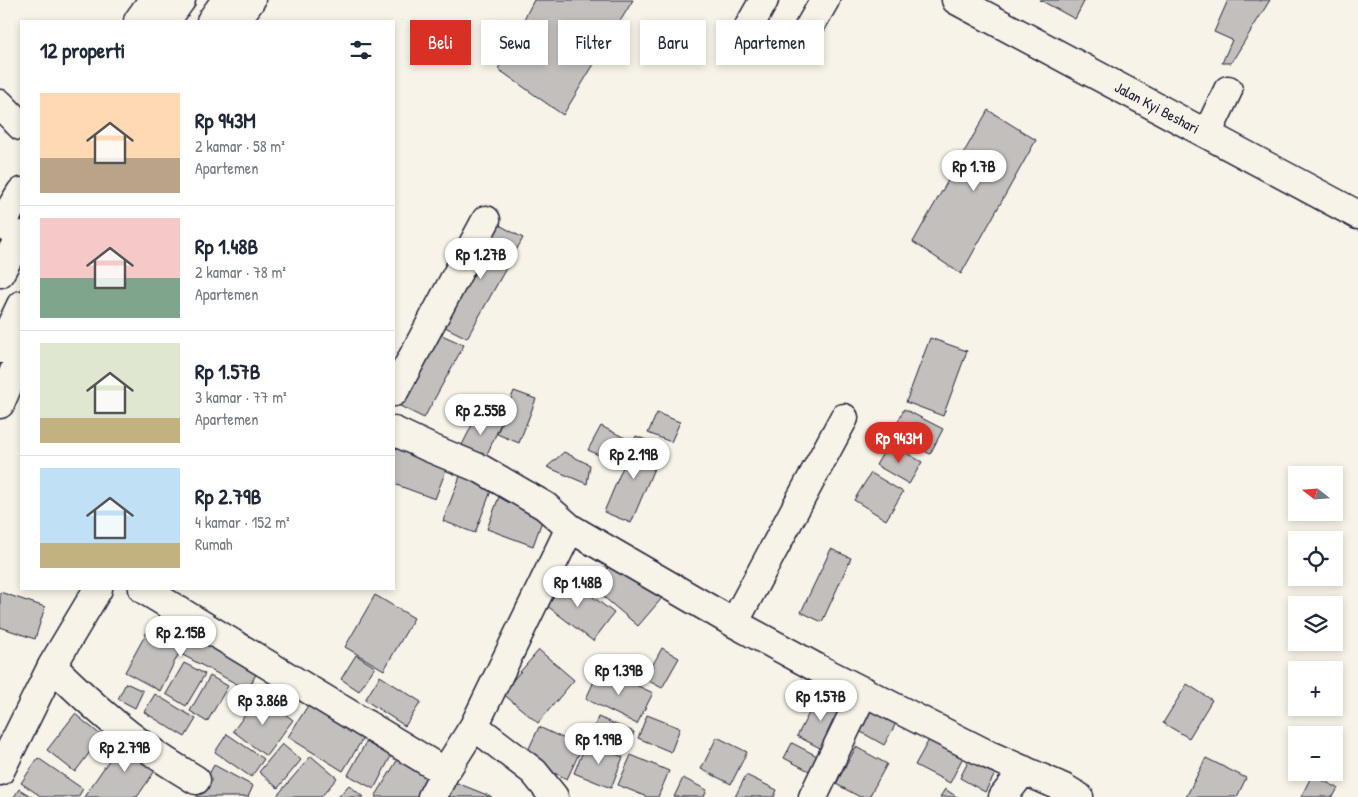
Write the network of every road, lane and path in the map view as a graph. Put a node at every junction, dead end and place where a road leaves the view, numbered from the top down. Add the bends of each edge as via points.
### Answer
1 (153, 0) edge
2 (181, 0) edge
3 (226, 0) edge
4 (251, 0) edge
5 (764, 0) edge
6 (826, 0) edge
7 (956, 0) edge
8 (139, 20) edge
9 (167, 20) edge
10 (212, 20) edge
11 (237, 20) edge
12 (753, 20) edge
13 (814, 20) edge
14 (1228, 90) dead end
15 (0, 104) edge
16 (20, 125) edge
17 (1207, 134) junction
18 (20, 194) edge
19 (1358, 215) edge
20 (486, 220) dead end
21 (0, 226) edge
22 (20, 237) edge
23 (0, 273) edge
24 (20, 307) edge
25 (0, 349) edge
26 (20, 357) edge
27 (395, 390) edge
28 (0, 404) edge
29 (844, 418) dead end
30 (395, 432) edge
31 (570, 528) junction
32 (97, 590) edge
33 (144, 590) edge
34 (734, 623) junction
35 (52, 666) junction
36 (864, 692) junction
37 (474, 726) junction
38 (1024, 770) junction
39 (0, 771) edge
40 (445, 772) junction
41 (196, 780) dead end
42 (432, 797) edge
43 (554, 797) edge
44 (813, 797) edge
45 (1003, 797) edge
46 (1079, 797) edge

1 - 8 main road
2 - 9 main road
3 - 10 main road
4 - 11 main road
5 - 12 main road
6 - 13 main road
7 - 17 main road, Jalan Kyi Beshari
14 - 17 main road
15 - 16 main road
17 - 19 main road, Jalan Kyi Beshari
18 - 21 main road
20 - 27 main road
22 - 23 main road
24 - 25 main road
26 - 28 main road
29 - 34 main road
30 - 31 main road via 481,469 545,506
31 - 34 main road
31 - 37 main road
32 - 35 main road
33 - 40 main road
34 - 36 main road
35 - 39 main road
35 - 41 main road via 128,734
36 - 38 main road
36 - 44 main road
37 - 40 main road
37 - 43 main road via 534,772
38 - 45 main road
38 - 46 main road
40 - 42 main road

